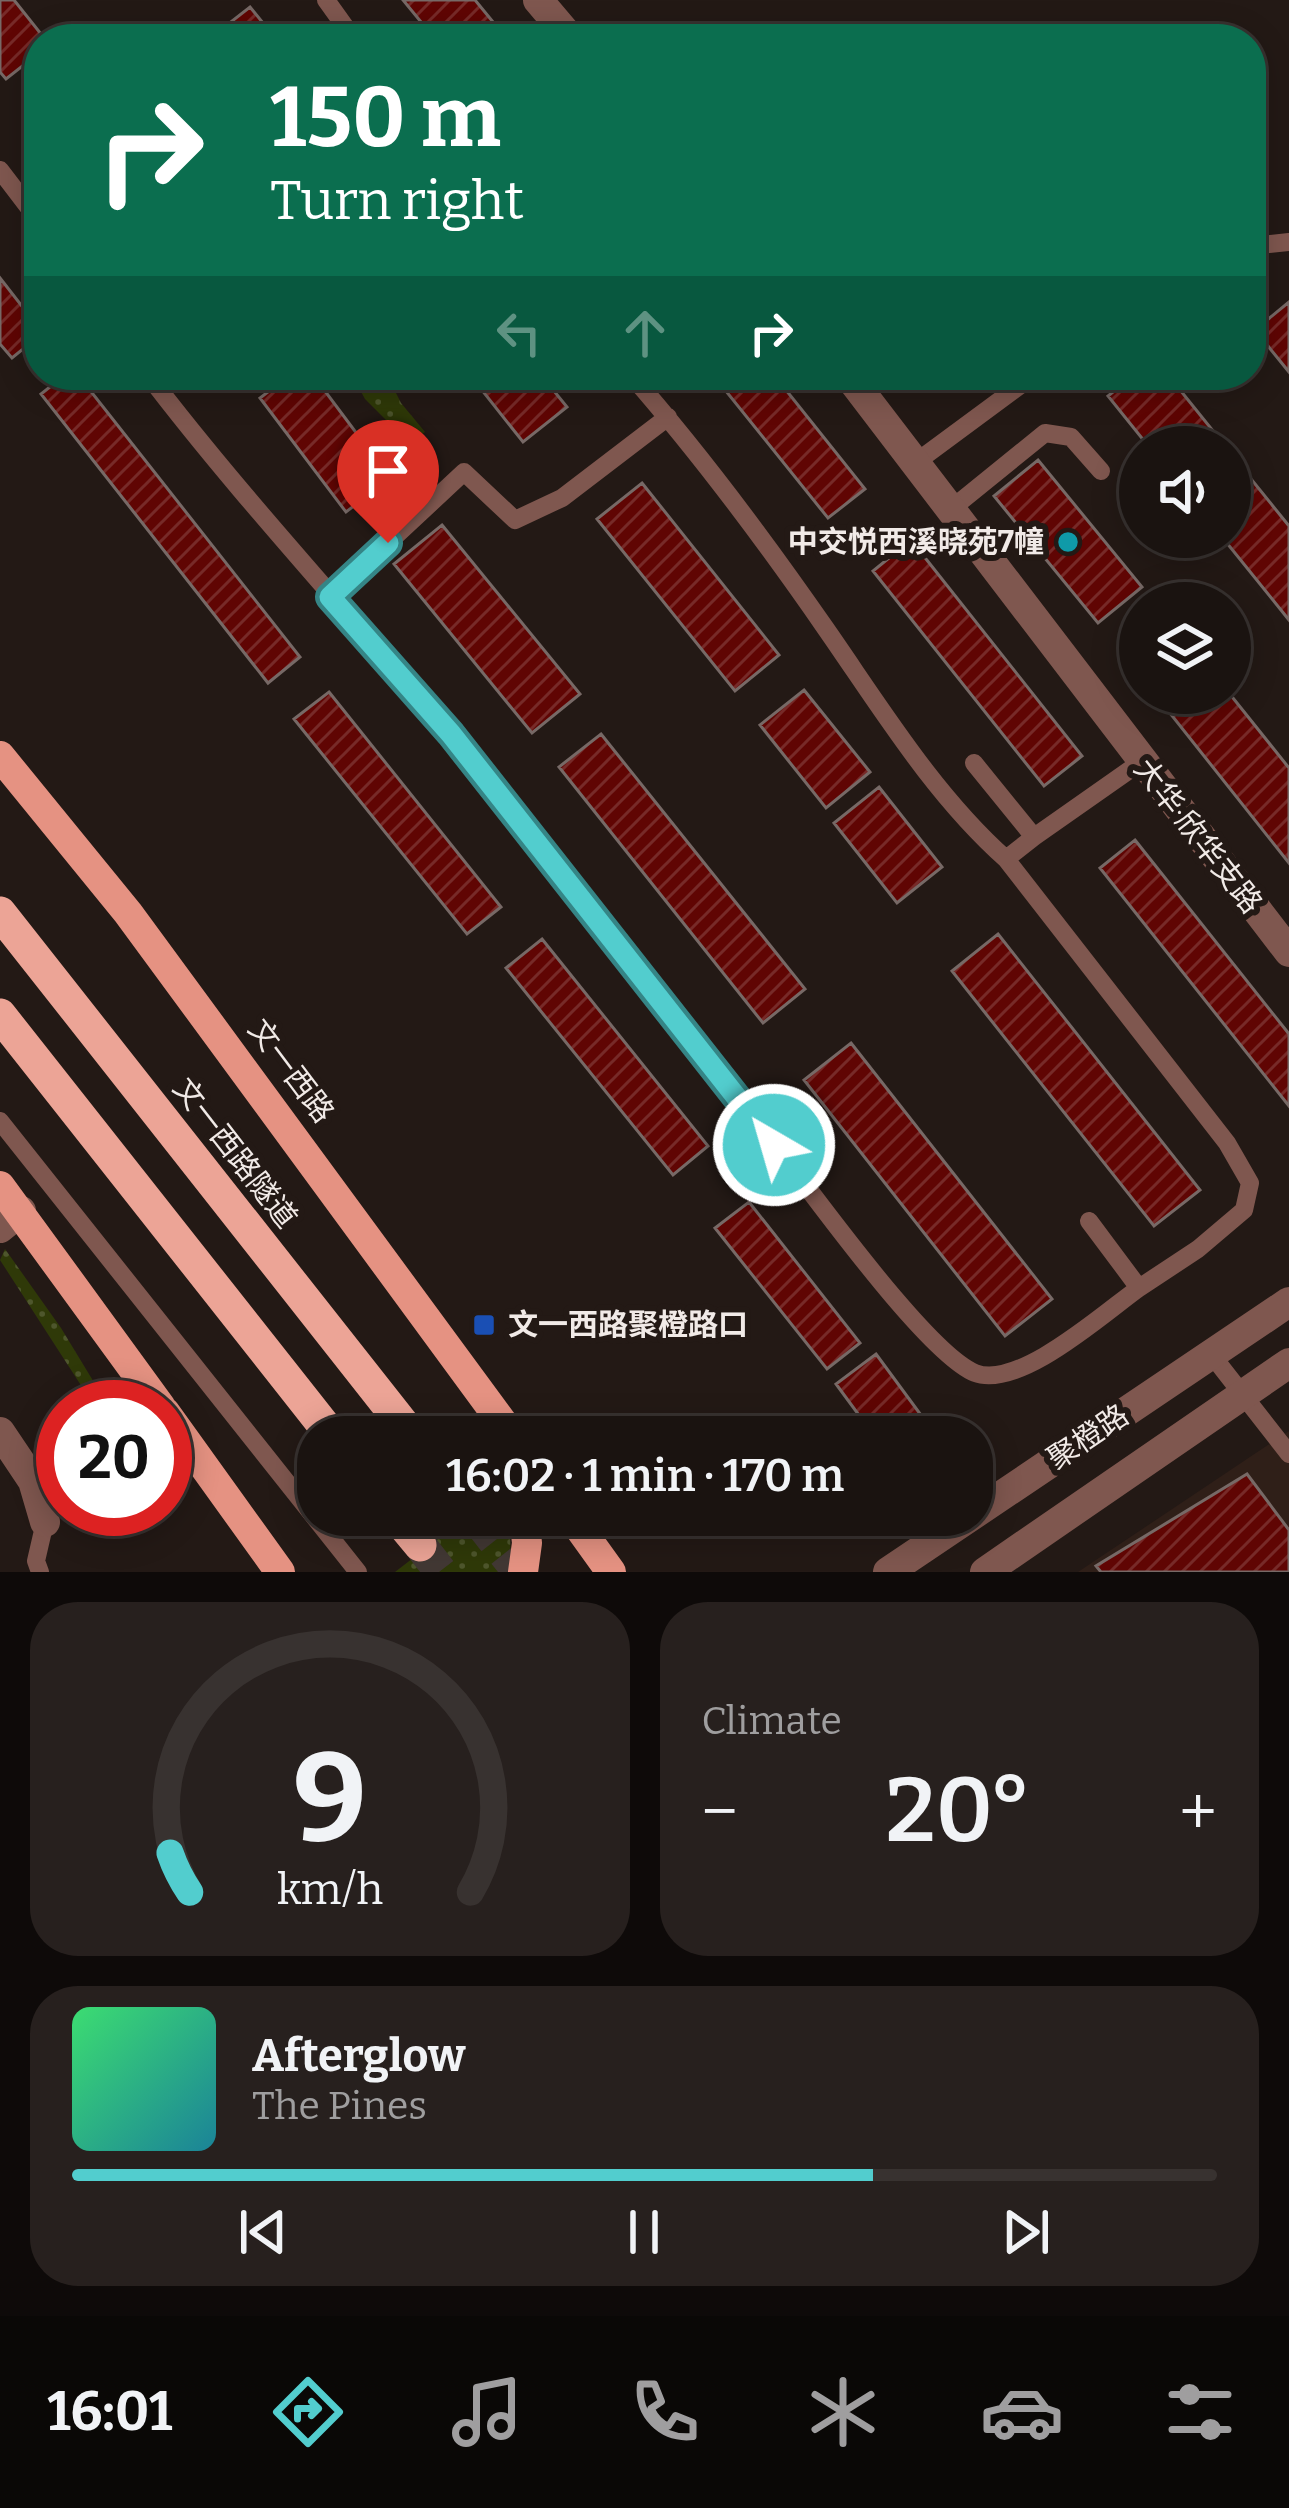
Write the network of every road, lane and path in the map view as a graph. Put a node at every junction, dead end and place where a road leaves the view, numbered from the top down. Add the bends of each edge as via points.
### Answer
1 (538, 0) edge
2 (558, 24) edge
3 (0, 170) edge
4 (24, 201) edge
5 (160, 390) edge
6 (644, 390) edge
7 (859, 390) edge
8 (1014, 390) edge
9 (668, 418) junction
10 (915, 463) junction
11 (1101, 471) dead end
12 (950, 510) junction
13 (330, 597) junction
14 (0, 756) edge
15 (974, 763) dead end
16 (1141, 763) junction
17 (1034, 837) junction
18 (1006, 859) junction
19 (0, 913) edge
20 (1289, 952) edge
21 (0, 1015) edge
22 (0, 1121) edge
23 (0, 1186) edge
24 (10, 1220) edge
25 (1089, 1221) dead end
26 (1139, 1288) junction
27 (1289, 1302) edge
28 (1211, 1354) junction
29 (1289, 1363) edge
30 (139, 1380) edge
31 (1243, 1395) junction
32 (316, 1416) edge
33 (396, 1416) edge
34 (498, 1416) edge
35 (0, 1432) edge
36 (192, 1450) edge
37 (1289, 1454) edge
38 (36, 1491) edge
39 (42, 1536) edge
40 (412, 1536) edge
41 (526, 1536) edge
42 (585, 1536) edge
43 (420, 1545) tunnel mouth
44 (40, 1572) edge
45 (280, 1572) edge
46 (358, 1572) edge
47 (523, 1572) edge
48 (611, 1572) edge
49 (888, 1572) edge
50 (985, 1572) edge

1 - 2 street
3 - 4 lane
5 - 13 lane
6 - 9 lane
7 - 10 street, 大华·欣华支路
8 - 10 lane
9 - 13 lane via 562,498 515,520 464,472
9 - 18 lane via 971,828
10 - 12 street, 大华·欣华支路
11 - 12 lane via 1071,437 1045,433
12 - 16 street, 大华·欣华支路
13 - 26 lane via 451,734 861,1256 953,1360 980,1375 1009,1374
14 - 34 main road, 文一西路 via 128,913
15 - 17 lane
16 - 17 lane
16 - 20 street, 大华·欣华支路
17 - 18 lane
18 - 26 lane via 1228,1142 1250,1184 1244,1210
19 - 33 highway, 文一西路隧道
21 - 32 highway
22 - 46 lane
23 - 24 main road
24 - 30 main road
25 - 26 lane
27 - 28 street, 聚橙路
28 - 31 lane
28 - 49 street, 聚橙路
29 - 31 street, 聚橙路
31 - 37 lane
31 - 50 street, 聚橙路
35 - 38 street
36 - 45 main road
39 - 44 lane
40 - 43 highway
41 - 47 main road
42 - 48 main road

